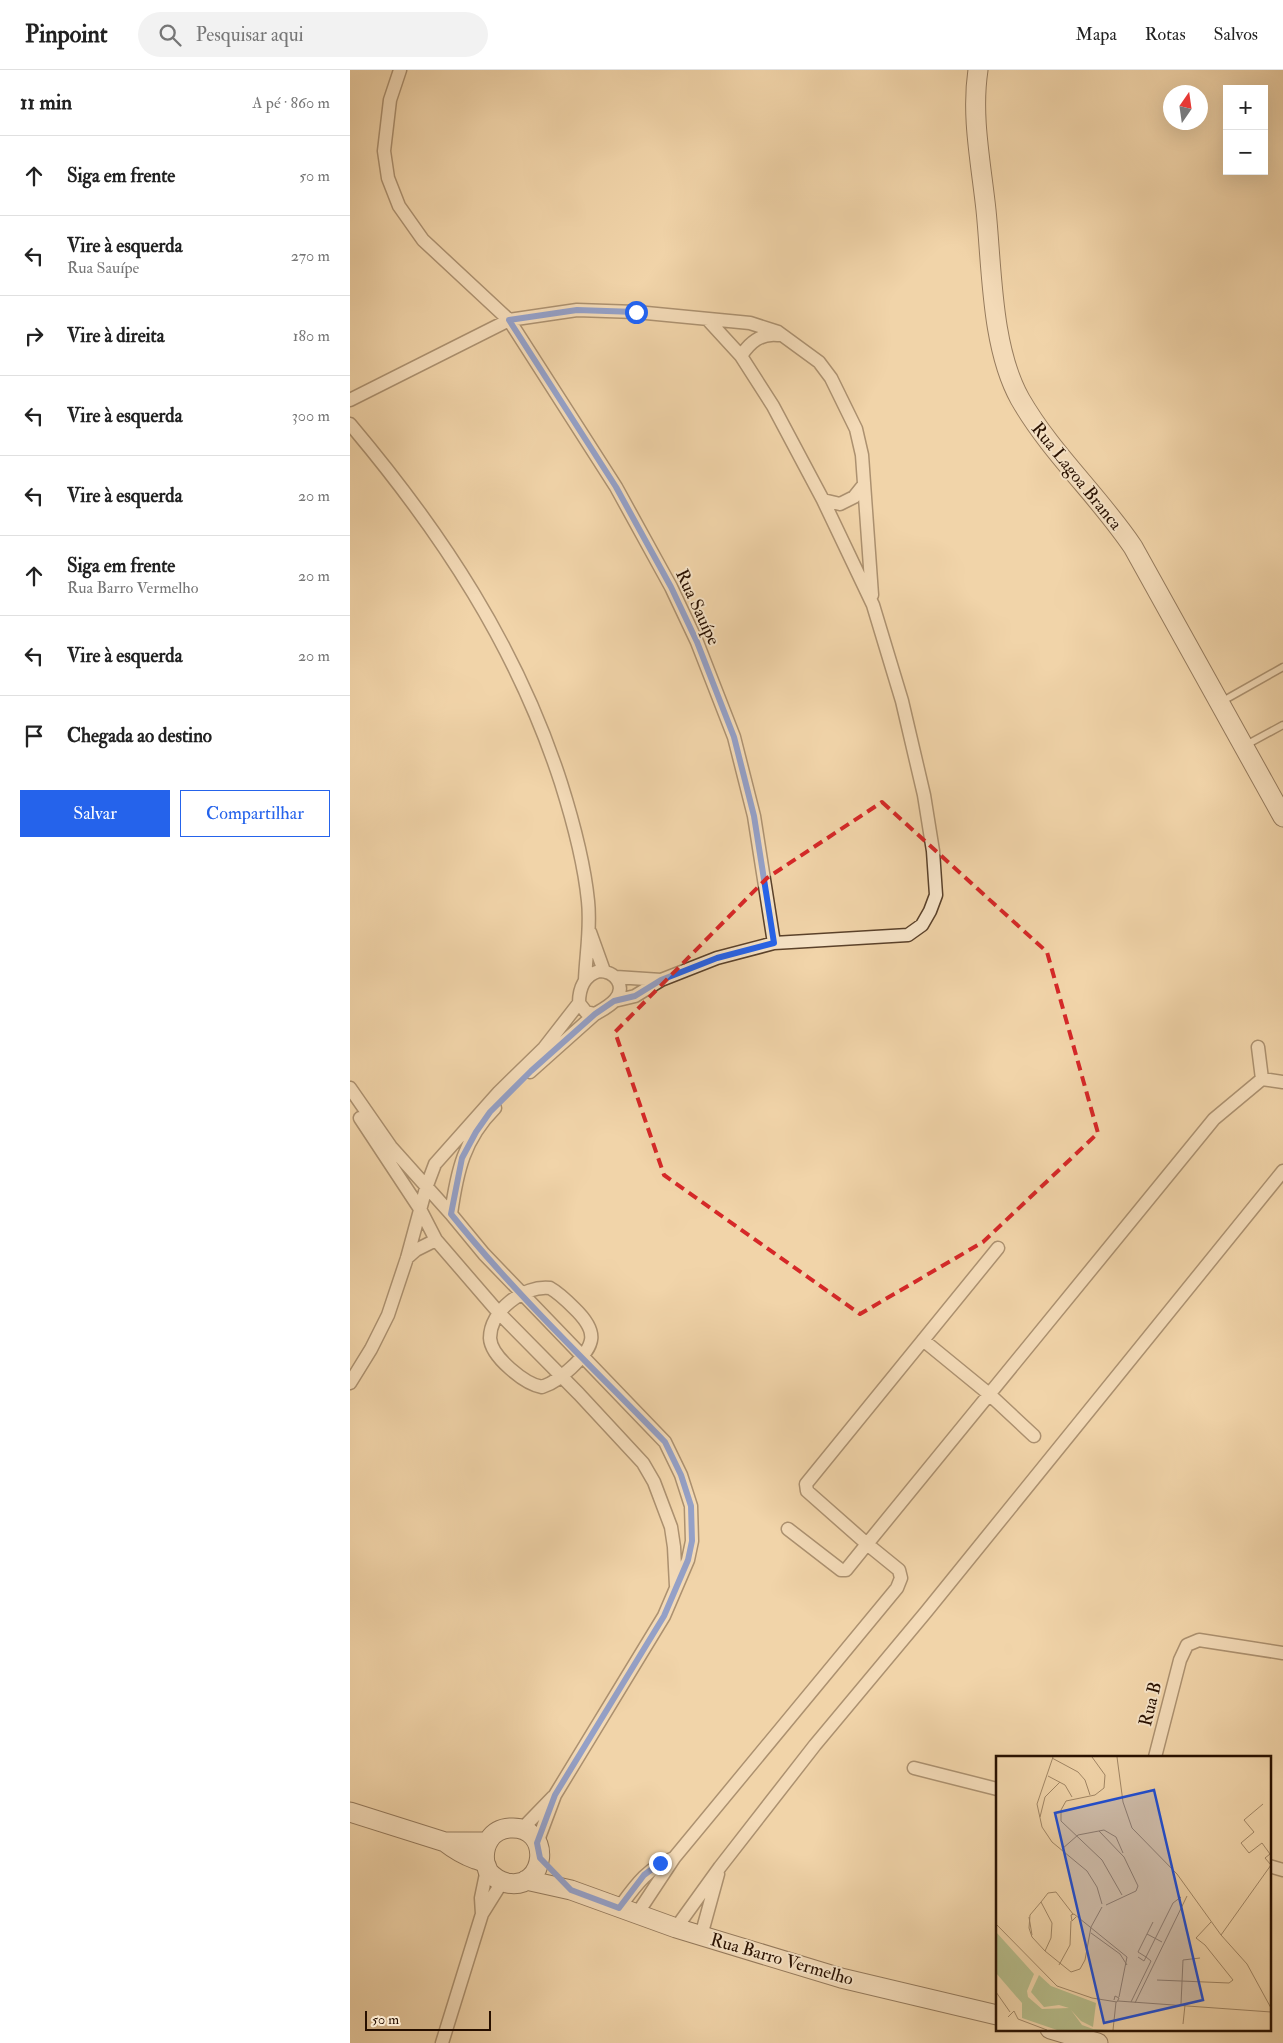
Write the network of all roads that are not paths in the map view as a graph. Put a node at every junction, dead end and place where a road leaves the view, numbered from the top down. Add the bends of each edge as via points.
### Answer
1 (400, 70) edge
2 (978, 70) edge
3 (509, 320) junction
4 (708, 320) junction
5 (784, 336) junction
6 (741, 356) junction
7 (350, 400) edge
8 (350, 424) edge
9 (862, 487) junction
10 (823, 500) junction
11 (873, 605) junction
12 (1283, 667) edge
13 (1219, 703) junction
14 (1283, 725) edge
15 (1243, 746) junction
16 (1283, 817) edge
17 (590, 930) junction
18 (774, 943) junction
19 (604, 971) junction
20 (616, 977) junction
21 (585, 980) junction
22 (661, 980) junction
23 (614, 1001) junction
24 (579, 1003) junction
25 (595, 1014) junction
26 (1258, 1047) dead end
27 (1262, 1079) junction
28 (1283, 1082) edge
29 (350, 1088) edge
30 (350, 1101) edge
31 (372, 1128) junction
32 (1283, 1171) edge
33 (426, 1188) junction
34 (420, 1210) junction
35 (451, 1214) junction
36 (436, 1240) junction
37 (998, 1248) dead end
38 (407, 1258) junction
39 (520, 1294) junction
40 (499, 1313) junction
41 (923, 1340) junction
42 (582, 1358) junction
43 (562, 1376) junction
44 (350, 1383) edge
45 (989, 1394) junction
46 (1034, 1436) dead end
47 (788, 1528) dead end
48 (867, 1544) junction
49 (676, 1591) junction
50 (1283, 1653) edge
51 (1155, 1756) edge
52 (914, 1768) dead end
53 (996, 1789) edge
54 (555, 1795) junction
55 (350, 1812) edge
56 (522, 1829) junction
57 (445, 1842) junction
58 (487, 1842) junction
59 (539, 1851) junction
60 (674, 1858) junction
61 (486, 1866) junction
62 (720, 1867) junction
63 (526, 1880) junction
64 (502, 1882) junction
65 (571, 1890) junction
66 (619, 1908) junction
67 (482, 1914) junction
68 (637, 1914) junction
69 (676, 1928) junction
70 (701, 1936) junction
71 (996, 2015) edge
72 (1056, 2030) edge
73 (1076, 2033) edge
74 (442, 2043) edge
75 (1098, 2043) edge

1 - 3 street, Rua Sauípe via 390,100 384,151 388,178 399,206 423,240
2 - 13 street, Rua Lagoa Branca via 975,109 997,319 1012,380 1040,432 1133,547
3 - 4 street via 577,310
3 - 7 street
3 - 18 street, Rua Sauípe via 616,487 697,642 734,737 750,799
4 - 5 street via 750,323
4 - 6 street
5 - 6 street via 757,339
5 - 9 street via 818,362 840,394 856,429 862,455
6 - 10 street via 773,406
8 - 17 street via 402,486 446,548 474,591 510,658 544,732 572,819 588,900
9 - 10 street via 854,497 840,504
9 - 11 street
10 - 11 street
11 - 18 street via 902,701 924,796 936,895 922,925 908,935
12 - 13 lane
13 - 15 street, Rua Lagoa Branca
14 - 15 lane
15 - 16 street, Rua Lagoa Branca
17 - 19 street
17 - 21 street
18 - 22 street via 717,958
19 - 20 street
19 - 21 street via 592,973
20 - 22 street
20 - 23 street via 620,990
21 - 24 street
22 - 23 street via 635,996
23 - 25 street
24 - 25 street via 582,1010
24 - 33 street via 544,1048 499,1092 435,1164
25 - 35 street via 490,1112 462,1158
26 - 27 street
27 - 28 street
27 - 45 street via 1214,1118
29 - 31 street
30 - 31 street
31 - 33 street
31 - 34 street
32 - 62 street via 815,1745
33 - 34 street
33 - 35 street
34 - 36 street
34 - 38 street
35 - 39 street
36 - 38 street
36 - 40 street
37 - 41 street
38 - 44 street via 388,1315
39 - 40 street
39 - 42 street
39 - 42 street via 536,1288 550,1288 584,1318 592,1333 591,1346
40 - 43 street
40 - 43 street via 492,1329 492,1347 521,1379 542,1387
41 - 45 street
41 - 48 street via 806,1484 807,1491
42 - 43 street
42 - 49 street via 665,1442 681,1475 691,1506 692,1541
43 - 49 street via 633,1452 654,1482 671,1527
45 - 46 street
45 - 48 street
47 - 48 street via 841,1570 846,1570
48 - 60 street via 899,1570 902,1578 897,1588
49 - 54 street
50 - 51 street, Rua B via 1200,1640 1187,1645 1180,1660
52 - 53 street
54 - 56 street
54 - 59 street
55 - 57 street
56 - 58 street via 506,1828
56 - 59 street via 528,1832
57 - 58 street
57 - 61 street
58 - 61 street via 484,1850
59 - 63 street via 533,1875
59 - 65 street
60 - 66 street via 660,1863 644,1875
60 - 68 street
61 - 64 street
61 - 67 street
62 - 69 street
62 - 70 street
63 - 64 street via 510,1884
63 - 65 street, Rua Barro Vermelho
64 - 67 street
65 - 66 street, Rua Barro Vermelho
66 - 68 street, Rua Barro Vermelho
67 - 74 street
68 - 69 street, Rua Barro Vermelho
69 - 70 street, Rua Barro Vermelho
70 - 71 street, Rua Barro Vermelho via 841,1978
72 - 73 street
73 - 75 street

